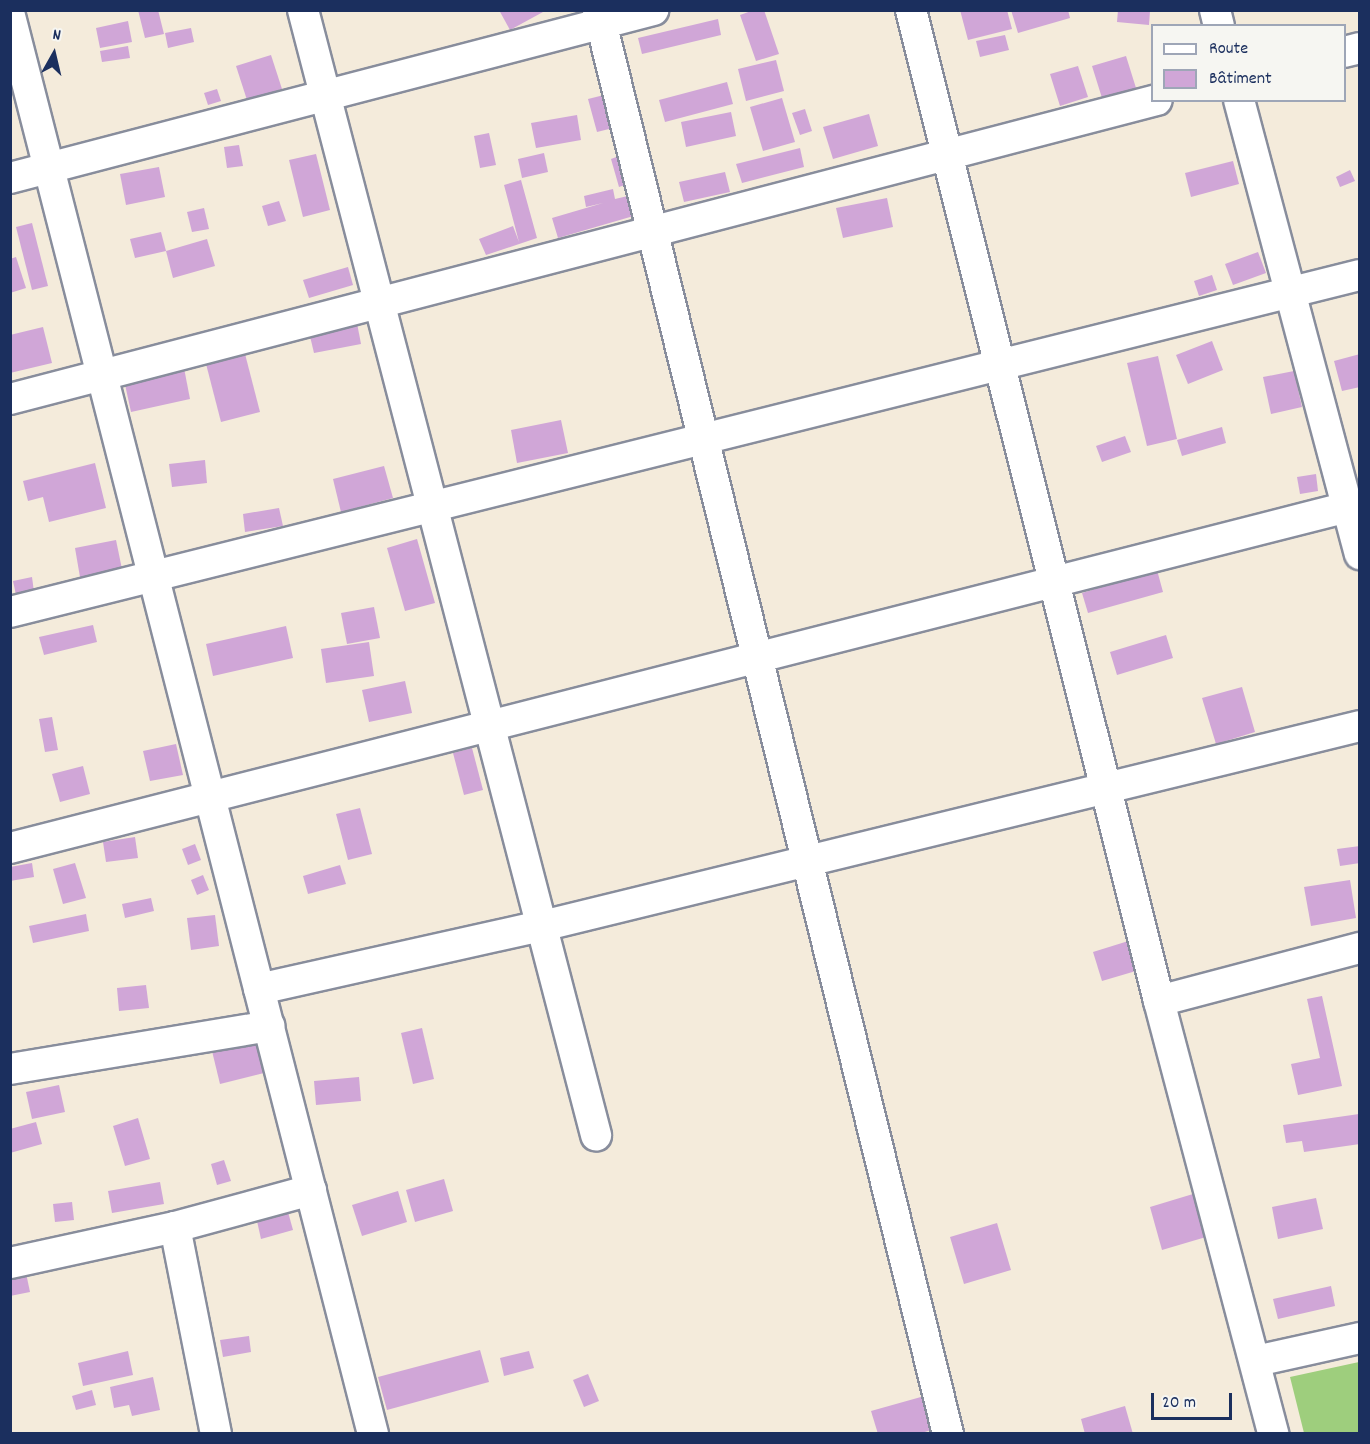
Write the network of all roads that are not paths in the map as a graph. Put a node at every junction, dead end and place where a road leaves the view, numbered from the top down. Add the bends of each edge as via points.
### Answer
1 (303, 10) edge
2 (653, 10) edge
3 (910, 10) edge
4 (10, 16) edge
5 (600, 17) edge
6 (326, 96) junction
7 (1151, 102) edge
8 (1240, 102) edge
9 (947, 155) junction
10 (49, 168) junction
11 (10, 178) edge
12 (652, 232) junction
13 (1359, 275) edge
14 (1290, 292) junction
15 (379, 303) junction
16 (999, 364) junction
17 (102, 375) junction
18 (10, 399) edge
19 (703, 439) junction
20 (432, 506) junction
21 (1353, 506) edge
22 (1359, 554) edge
23 (154, 576) junction
24 (1054, 582) junction
25 (10, 612) edge
26 (757, 658) junction
27 (490, 726) junction
28 (1359, 726) edge
29 (1106, 788) junction
30 (210, 797) junction
31 (10, 848) edge
32 (807, 861) junction
33 (542, 926) junction
34 (1359, 948) edge
35 (259, 989) junction
36 (1159, 1001) junction
37 (269, 1026) junction
38 (10, 1069) edge
39 (596, 1135) dead end
40 (311, 1190) junction
41 (176, 1227) junction
42 (10, 1263) edge
43 (1359, 1338) edge
44 (1256, 1361) junction
45 (216, 1434) edge
46 (373, 1434) edge
47 (948, 1434) edge
48 (1273, 1434) edge

1 - 6 street
2 - 5 street
3 - 9 street
4 - 10 street
5 - 6 street
5 - 12 street
6 - 10 street
6 - 15 street
7 - 9 street
8 - 14 street
9 - 12 street
9 - 16 street
10 - 11 street
10 - 17 street
12 - 15 street
12 - 19 street
13 - 14 street
14 - 16 street
14 - 21 street
15 - 17 street
15 - 20 street
16 - 19 street
16 - 24 street
17 - 18 street
17 - 23 street
19 - 20 street
19 - 26 street
20 - 23 street
20 - 27 street
21 - 22 street
21 - 24 street
23 - 25 street
23 - 30 street
24 - 26 street
24 - 29 street
26 - 27 street
26 - 32 street
27 - 30 street
27 - 33 street
28 - 29 street
29 - 32 street
29 - 36 street
30 - 31 street
30 - 35 street
32 - 33 street
32 - 47 street
33 - 35 street
33 - 39 street
34 - 36 street
35 - 37 street
36 - 44 street
37 - 38 street
37 - 40 street
40 - 41 street
40 - 46 street
41 - 42 street
41 - 45 street
43 - 44 street
44 - 48 street

